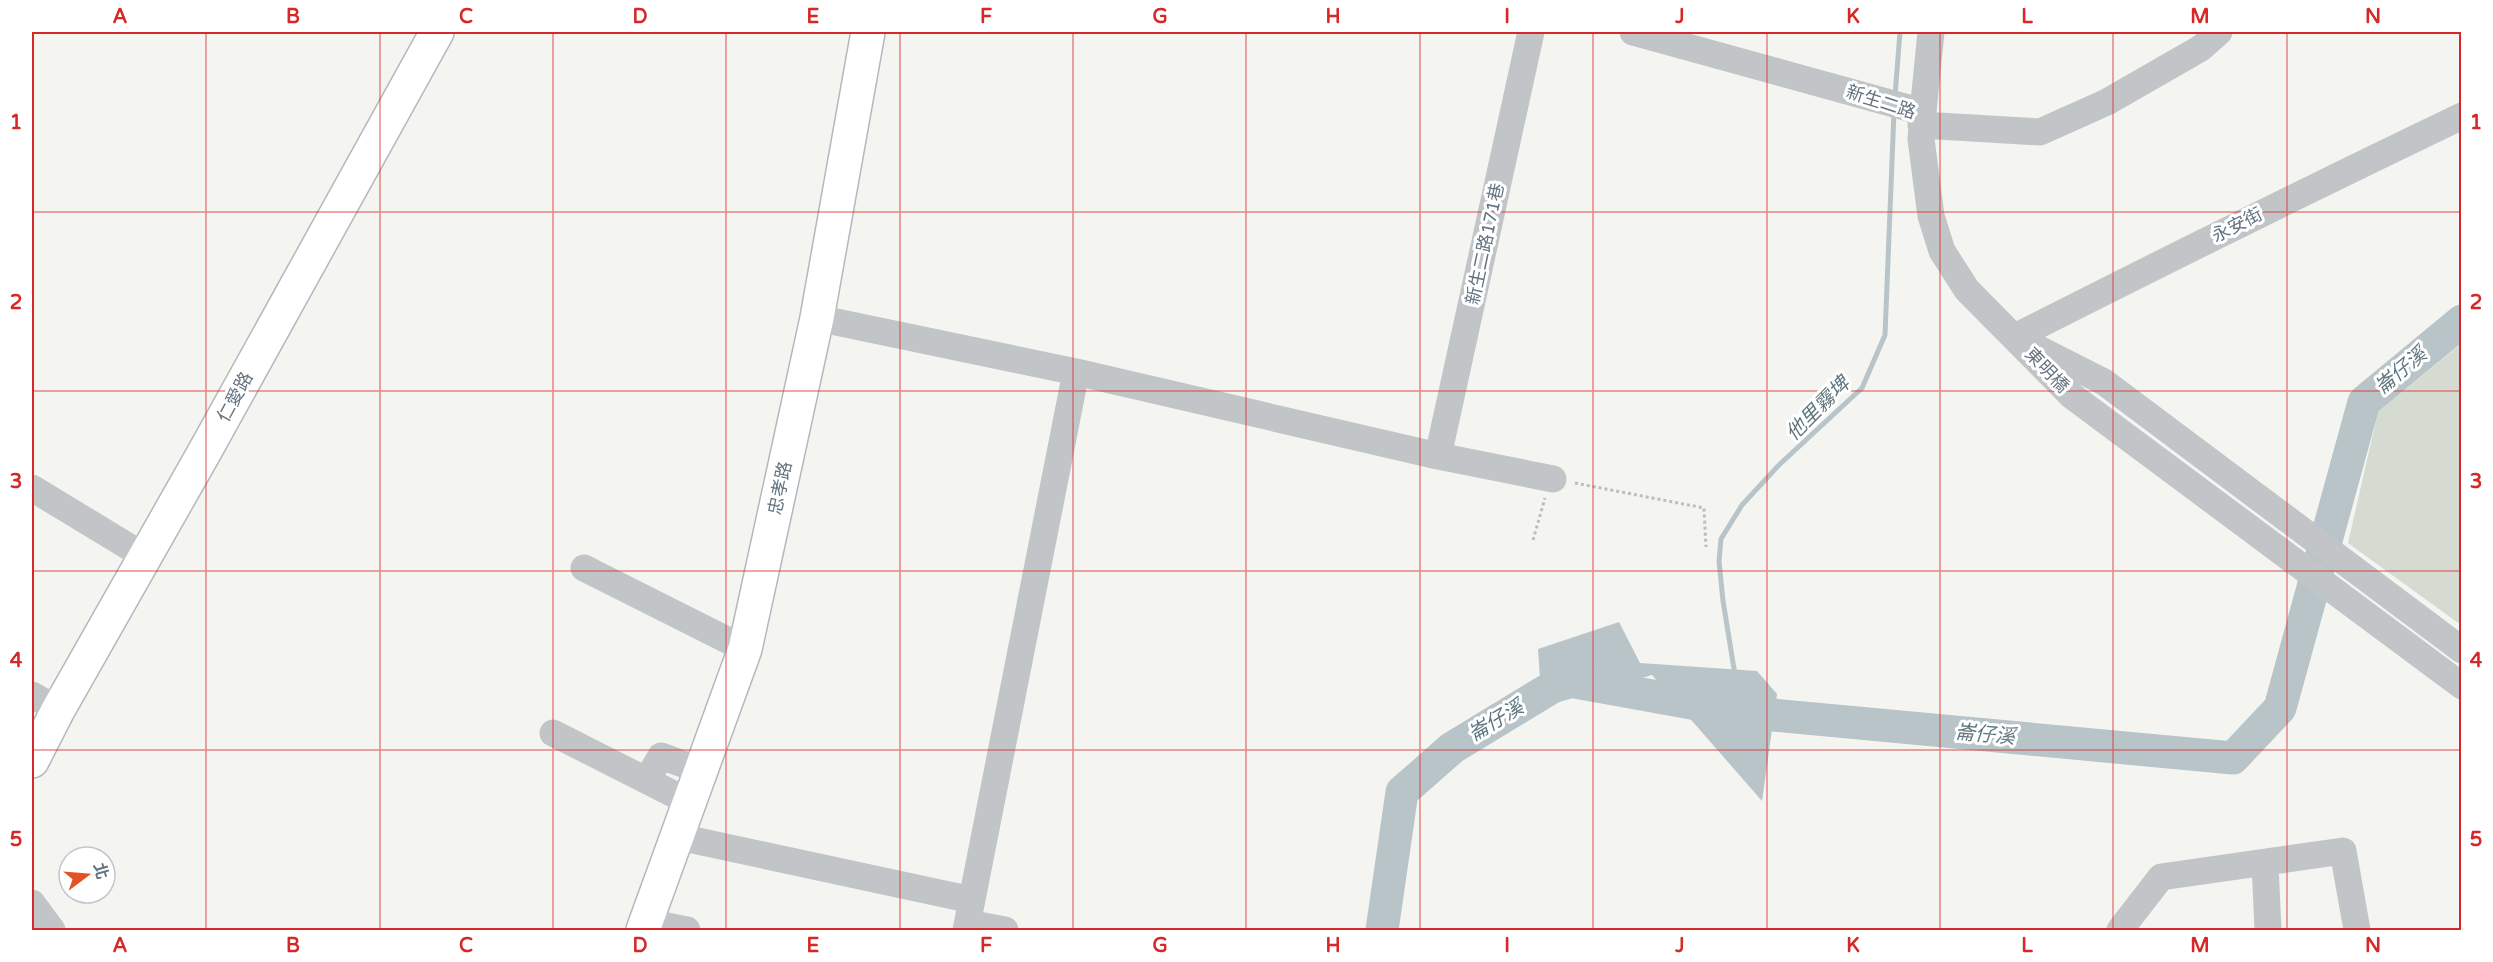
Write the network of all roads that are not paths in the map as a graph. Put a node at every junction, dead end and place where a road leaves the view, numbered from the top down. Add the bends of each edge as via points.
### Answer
1 (437, 32) edge
2 (868, 32) edge
3 (1532, 32) edge
4 (1633, 32) edge
5 (1931, 32) edge
6 (2219, 32) edge
7 (2462, 116) edge
8 (1922, 118) junction
9 (817, 318) junction
10 (2015, 337) junction
11 (1076, 372) junction
12 (1438, 456) junction
13 (1553, 479) road end
14 (32, 488) edge
15 (144, 556) junction
16 (584, 568) dead end
17 (745, 649) junction
18 (2462, 650) edge
19 (2462, 686) edge
20 (45, 703) edge
21 (554, 733) dead end
22 (32, 761) edge
23 (702, 771) junction
24 (651, 773) dead end
25 (691, 803) junction
26 (679, 837) junction
27 (2265, 863) junction
28 (32, 903) edge
29 (968, 918) edge
30 (645, 926) edge
31 (52, 930) edge
32 (687, 930) edge
33 (1005, 930) edge
34 (2120, 930) edge
35 (2268, 930) edge
36 (2357, 930) edge

1 - 15 main road, 仁愛路
2 - 9 main road, 忠孝路
3 - 12 street, 新生二路171巷
4 - 8 street, 新生二路
5 - 8 street
6 - 8 street via 2201,48 2107,102 2040,132
7 - 10 street, 永安街 via 2248,218
8 - 10 street, 新生二路 via 1931,216 1942,251 1967,290
9 - 11 street
9 - 17 main road, 忠孝路
10 - 18 street, 東明橋 via 2104,382
10 - 19 street, 東明橋 via 2072,396
11 - 12 street
11 - 29 street
12 - 13 street
14 - 15 street
15 - 20 main road, 仁愛路
16 - 17 street
17 - 23 main road, 忠孝路
20 - 22 main road, 仁愛路
21 - 25 street
23 - 24 street via 661,756
23 - 25 main road, 忠孝路
25 - 26 main road, 忠孝路
26 - 29 street
26 - 30 main road, 忠孝路
27 - 34 street via 2161,877
27 - 35 street
27 - 36 street via 2343,851
28 - 31 street
29 - 33 street
30 - 32 street

